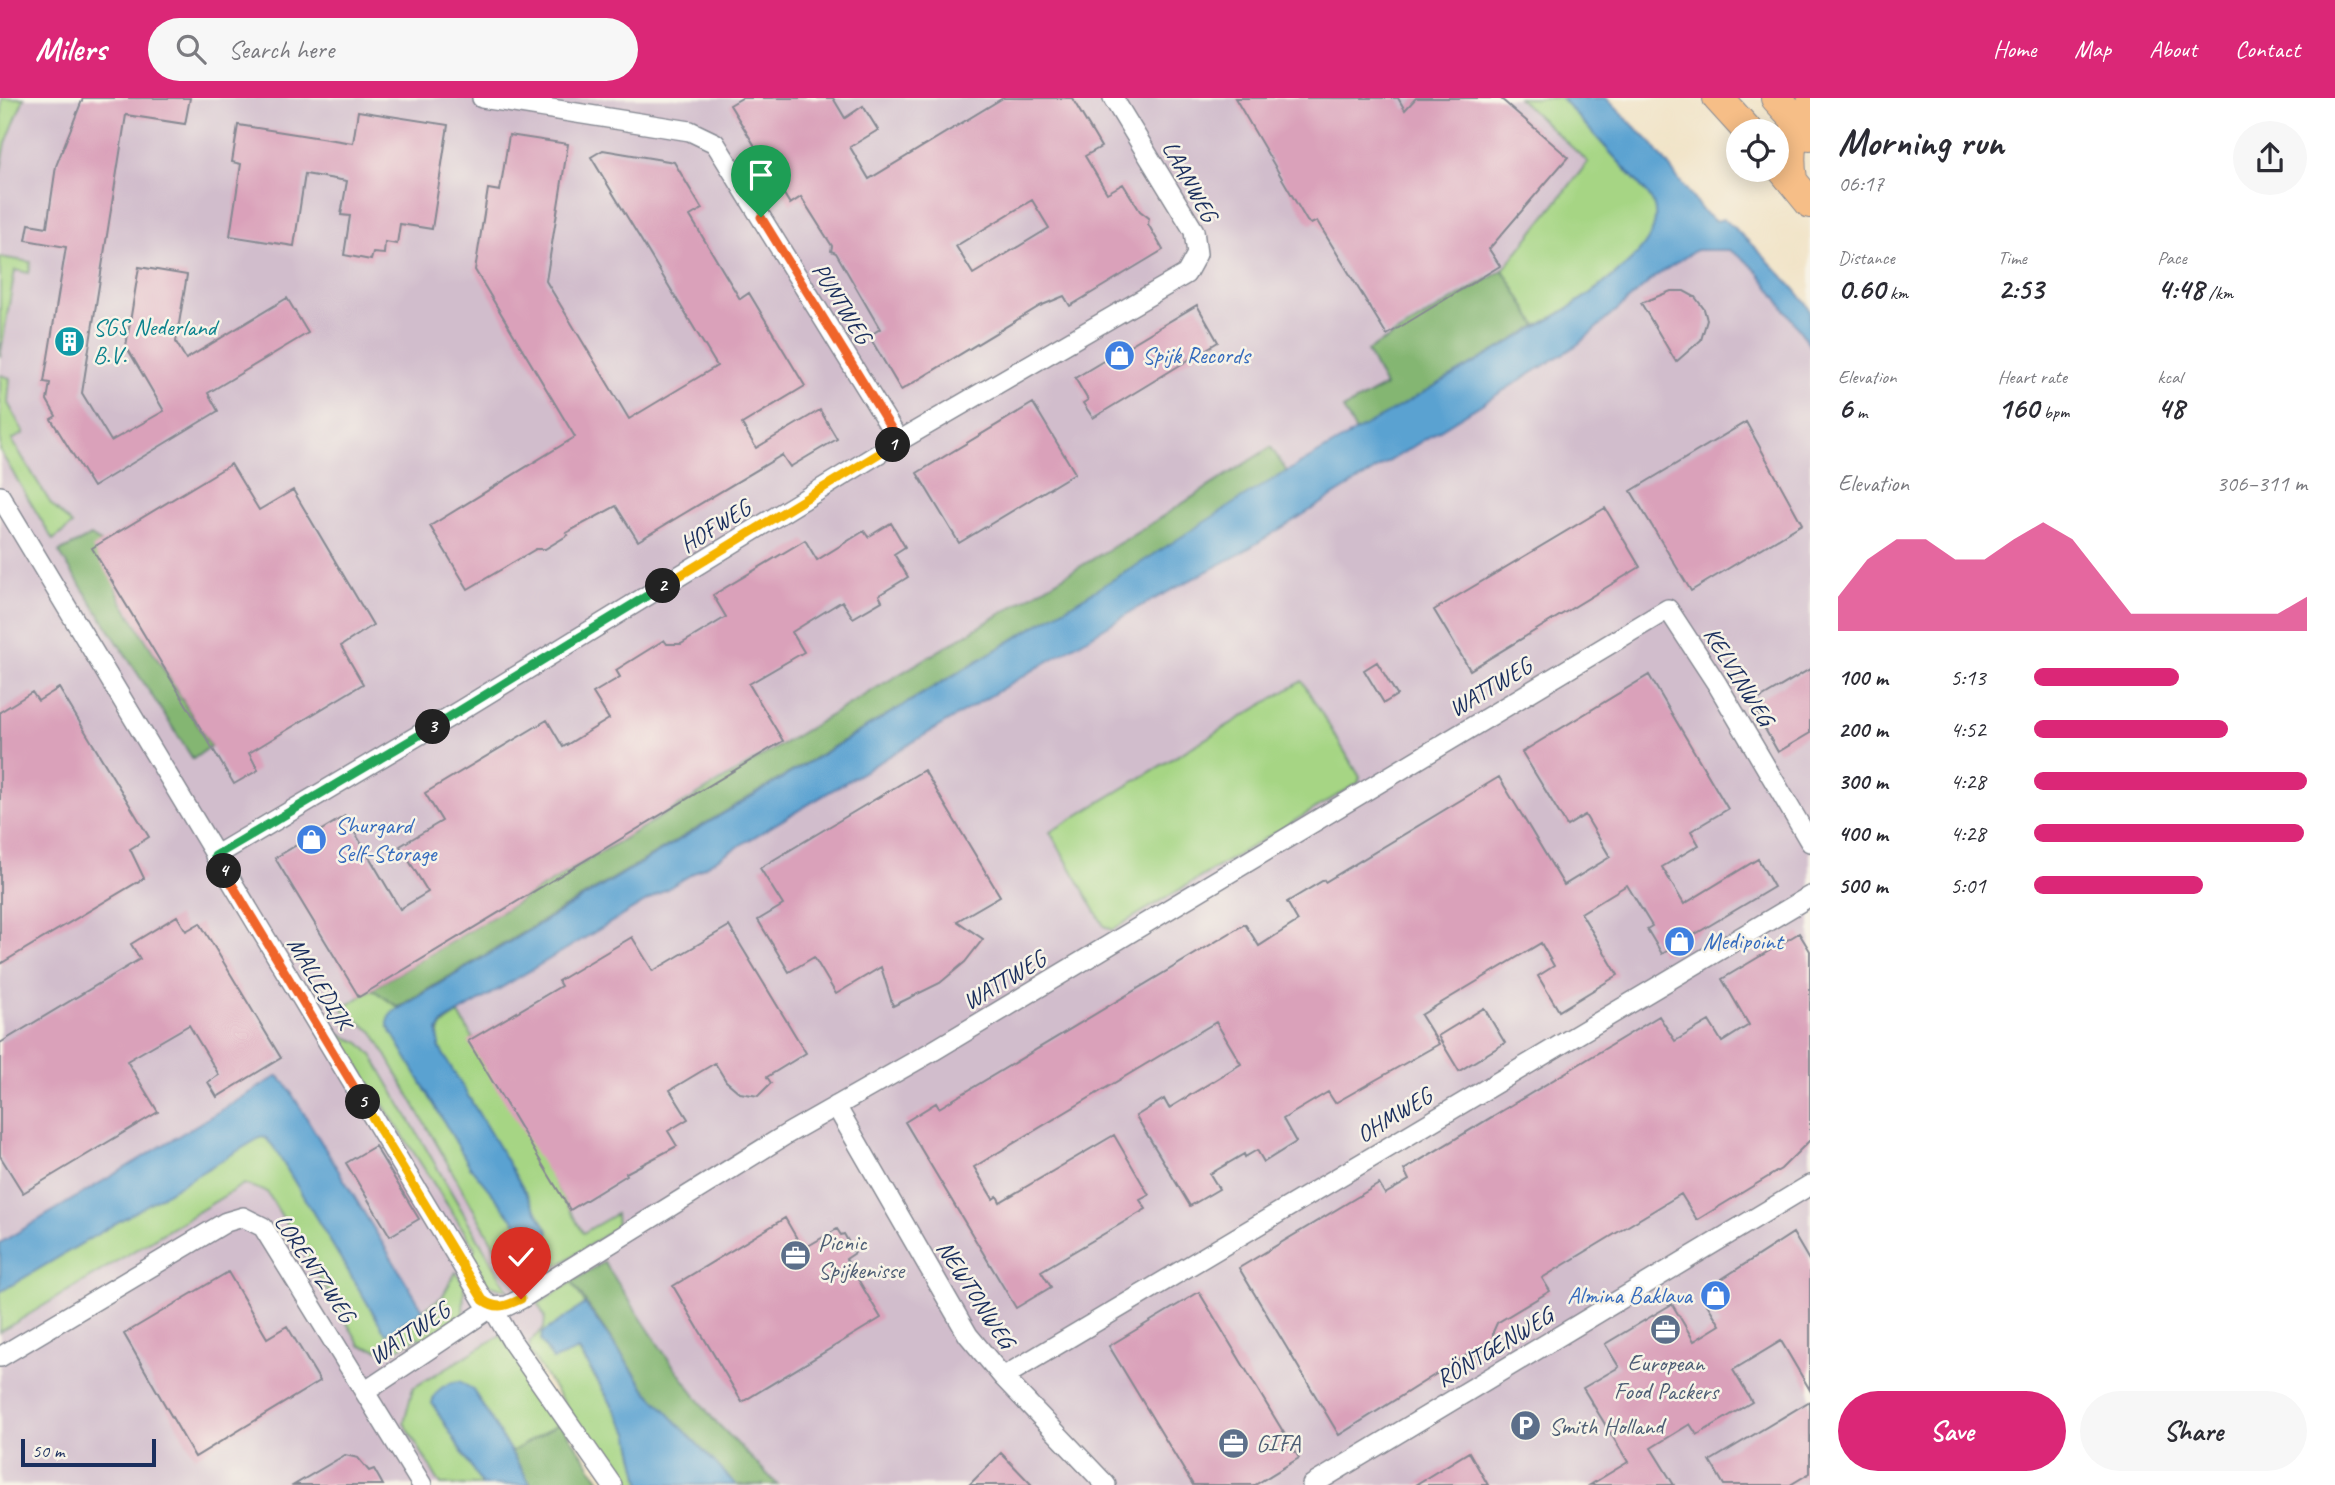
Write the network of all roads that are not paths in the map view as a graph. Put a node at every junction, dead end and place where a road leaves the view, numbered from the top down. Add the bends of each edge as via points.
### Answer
1 (482, 98) edge
2 (1113, 98) edge
3 (1718, 98) edge
4 (1776, 98) edge
5 (1737, 119) edge
6 (1806, 122) edge
7 (1793, 168) edge
8 (1810, 203) edge
9 (1197, 254) joint
10 (899, 441) junction
11 (0, 496) edge
12 (1668, 609) joint
13 (1810, 842) edge
14 (215, 856) junction
15 (1810, 896) edge
16 (835, 1106) junction
17 (1810, 1185) edge
18 (492, 1307) junction
19 (0, 1357) edge
20 (1003, 1377) junction
21 (366, 1391) junction
22 (422, 1485) edge
23 (612, 1485) edge
24 (1107, 1485) edge
25 (1312, 1485) edge

1 - 10 street, PUNTWEG via 690,131 715,143
2 - 9 street, LAANWEG via 1194,231
3 - 5 main road
4 - 6 main road
6 - 7 main road via 1791,146
7 - 8 main road
9 - 10 street, HOFWEG via 1186,274
10 - 14 street, HOFWEG
11 - 14 street, MALLEDIJK
12 - 13 street, KELVINWEG
12 - 16 street, WATTWEG
14 - 18 street, MALLEDIJK via 483,1300
15 - 20 street, OHMWEG
16 - 18 street, WATTWEG via 521,1299
16 - 20 street, NEWTONWEG via 968,1335
17 - 25 street, RÖNTGENWEG
18 - 21 street, WATTWEG
18 - 23 street, MALLEDIJK
19 - 21 street, LORENTZWEG via 226,1222 243,1217 263,1227
20 - 24 street, NEWTONWEG
21 - 22 street, LORENTZWEG

